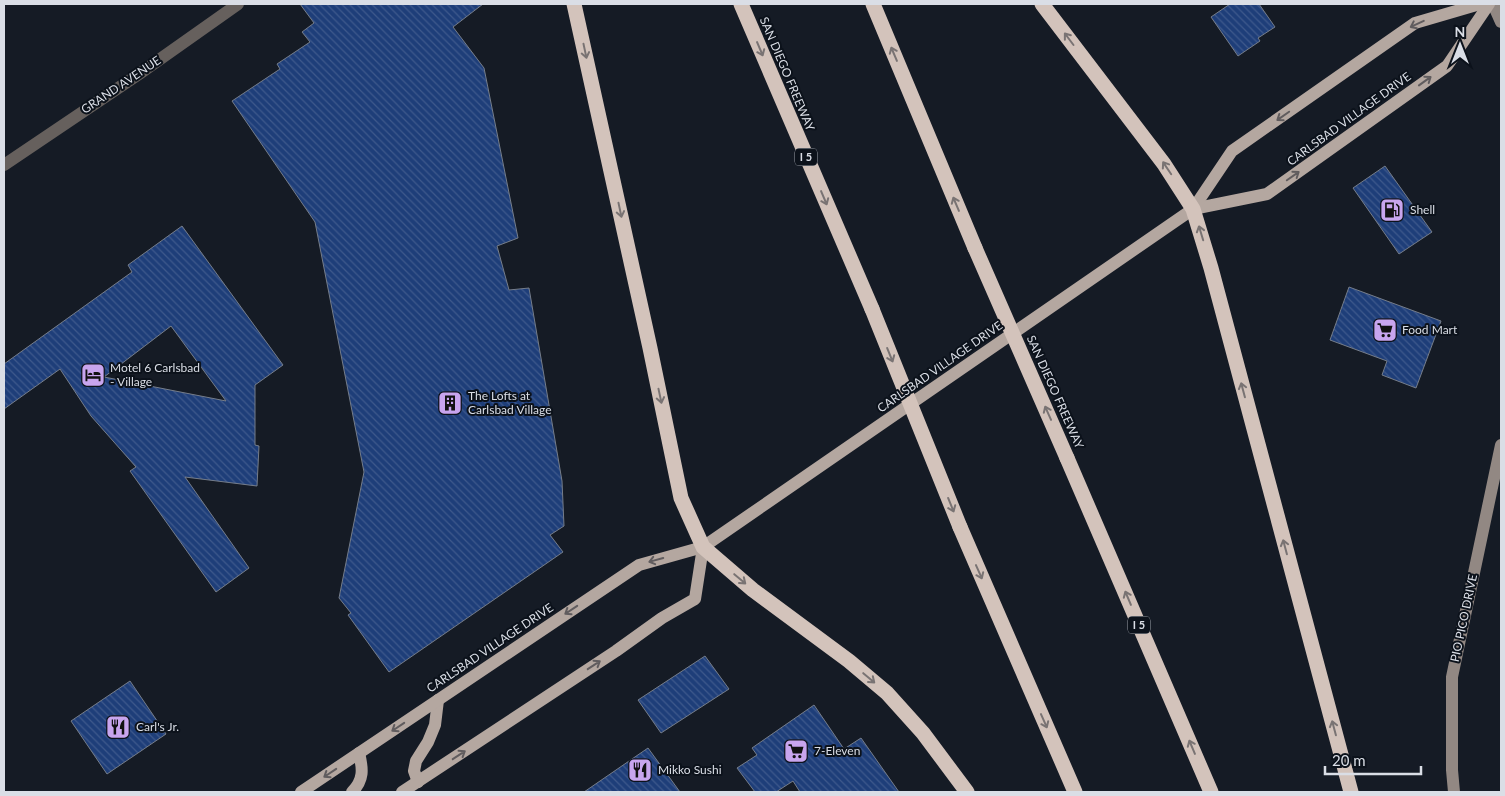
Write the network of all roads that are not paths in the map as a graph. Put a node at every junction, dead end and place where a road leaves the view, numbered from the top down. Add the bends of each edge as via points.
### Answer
1 (238, 4) edge
2 (574, 4) edge
3 (741, 4) edge
4 (873, 4) edge
5 (1042, 4) edge
6 (1480, 4) edge
7 (1489, 4) edge
8 (1493, 4) edge
9 (1501, 22) edge
10 (4, 165) edge
11 (1193, 209) junction
12 (1501, 446) edge
13 (703, 547) junction
14 (438, 700) junction
15 (359, 754) junction
16 (418, 782) junction
17 (302, 792) edge
18 (352, 792) edge
19 (402, 792) edge
20 (967, 792) edge
21 (1075, 792) edge
22 (1211, 792) edge
23 (1351, 792) edge
24 (1454, 792) edge

1 - 10 street, GRAND AVENUE
2 -> 13 highway via 681,498
3 -> 21 highway, SAN DIEGO FREEWAY / I 5, bridge
22 -> 4 highway, SAN DIEGO FREEWAY / I 5, bridge
11 -> 5 highway via 1164,164
6 -> 11 main road, CARLSBAD VILLAGE DRIVE via 1415,23 1232,151
11 -> 7 main road, CARLSBAD VILLAGE DRIVE via 1267,194 1447,66
8 - 9 street
11 - 13 main road, CARLSBAD VILLAGE DRIVE
23 -> 11 highway
12 - 24 street, PIO PICO DRIVE via 1452,676
13 -> 14 main road, CARLSBAD VILLAGE DRIVE via 639,565
16 -> 13 main road via 695,599
13 -> 20 highway via 753,590 887,693 924,733
14 -> 15 main road, CARLSBAD VILLAGE DRIVE
14 - 16 main road via 435,725 416,761 414,771
15 -> 17 main road, CARLSBAD VILLAGE DRIVE
15 - 18 main road via 362,779
16 - 19 main road

